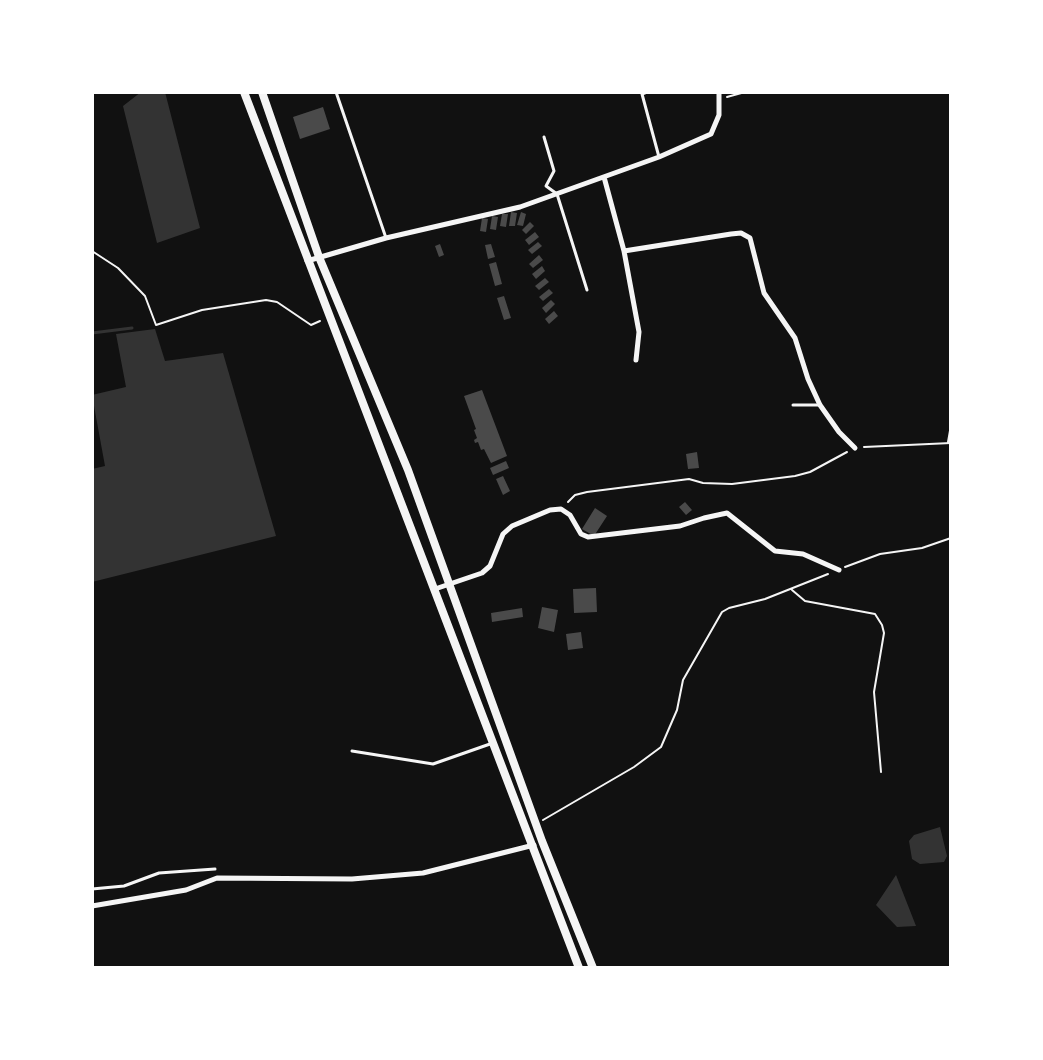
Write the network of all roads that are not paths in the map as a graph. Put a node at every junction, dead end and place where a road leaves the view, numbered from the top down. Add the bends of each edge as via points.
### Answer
1 (244, 92) edge
2 (262, 92) edge
3 (336, 92) edge
4 (647, 92) edge
5 (720, 95) edge
6 (544, 137) dead end
7 (659, 157) junction
8 (604, 177) junction
9 (557, 194) junction
10 (386, 238) junction
11 (624, 251) junction
12 (319, 257) junction
13 (307, 261) junction
14 (587, 290) dead end
15 (636, 360) dead end
16 (793, 405) dead end
17 (820, 405) junction
18 (855, 448) road end
19 (839, 570) road end
20 (448, 585) junction
21 (435, 589) junction
22 (493, 742) junction
23 (352, 751) dead end
24 (542, 841) junction
25 (533, 846) junction
26 (215, 869) dead end
27 (92, 889) edge
28 (92, 906) edge
29 (579, 968) edge
30 (593, 968) edge

1 - 13 main road
2 - 12 main road
3 - 10 lane
4 - 7 lane via 642,94
5 - 7 street via 711,134
6 - 9 lane via 554,171 546,186
7 - 8 street
8 - 9 street
8 - 11 street
9 - 10 street via 485,217
9 - 14 lane
10 - 12 street
11 - 15 street via 639,332
11 - 17 street via 731,234 750,238 764,293 795,338
12 - 13 street
12 - 20 main road via 408,470
13 - 21 main road
16 - 17 lane
17 - 18 street
19 - 20 street via 803,554 775,551 727,513 680,526 588,537 561,509 512,526 503,534 490,566
20 - 21 street
20 - 24 main road
21 - 22 main road
22 - 23 lane via 433,764
22 - 25 main road
24 - 25 street
24 - 30 main road
25 - 28 street via 423,873 352,879 217,878 186,890
25 - 29 main road
26 - 27 lane via 159,873 124,886

